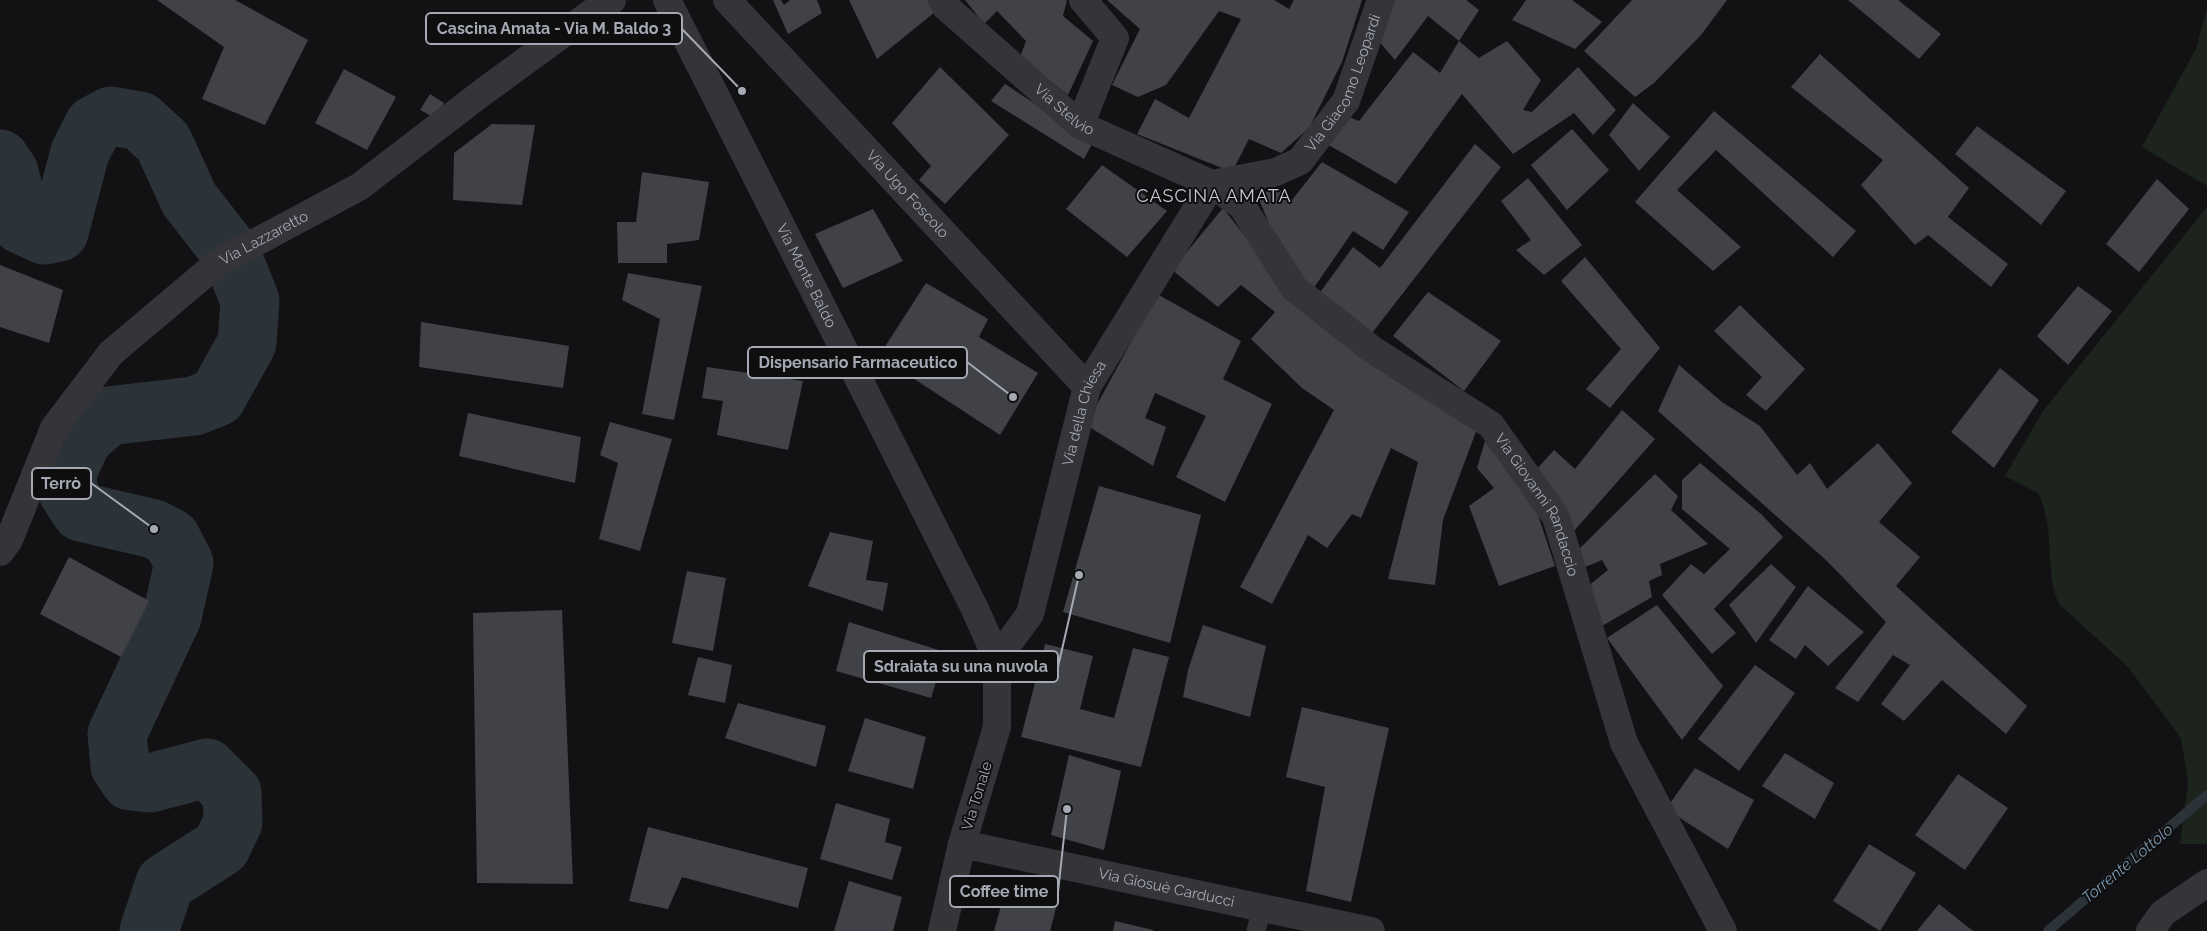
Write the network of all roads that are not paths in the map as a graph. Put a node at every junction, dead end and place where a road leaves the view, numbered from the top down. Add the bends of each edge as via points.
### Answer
1 (612, 0) edge
2 (667, 0) edge
3 (727, 0) edge
4 (942, 0) edge
5 (1082, 0) edge
6 (1381, 0) edge
7 (1080, 125) junction
8 (1212, 184) junction
9 (1087, 387) junction
10 (0, 552) edge
11 (997, 660) junction
12 (962, 844) junction
13 (2207, 883) edge
14 (1258, 919) edge
15 (942, 931) edge
16 (1370, 931) edge
17 (1723, 931) edge
18 (2150, 931) edge

1 - 10 street, Via Lazzaretto via 483,92 359,187 219,262 111,353 54,428 9,540
2 - 11 street, Via Monte Baldo via 975,610
3 - 9 street, Via Ugo Foscolo
4 - 7 street, Via Stelvio via 946,7
5 - 7 street via 1115,38
6 - 8 street, Via Giacomo Leopardi via 1346,101 1300,161 1276,172
7 - 8 street, Via Stelvio
8 - 9 street, Via della Chiesa
8 - 17 street, Via Giovanni Randaccio via 1242,206 1294,288 1373,350 1491,425 1556,517 1624,743
9 - 11 street, Via della Chiesa via 1030,614
11 - 12 street, Via Tonale via 997,727
12 - 14 street, Via Giosuè Carducci
12 - 15 street, Via Tonale
13 - 18 street via 2163,913
14 - 16 street, Via Giosuè Carducci

